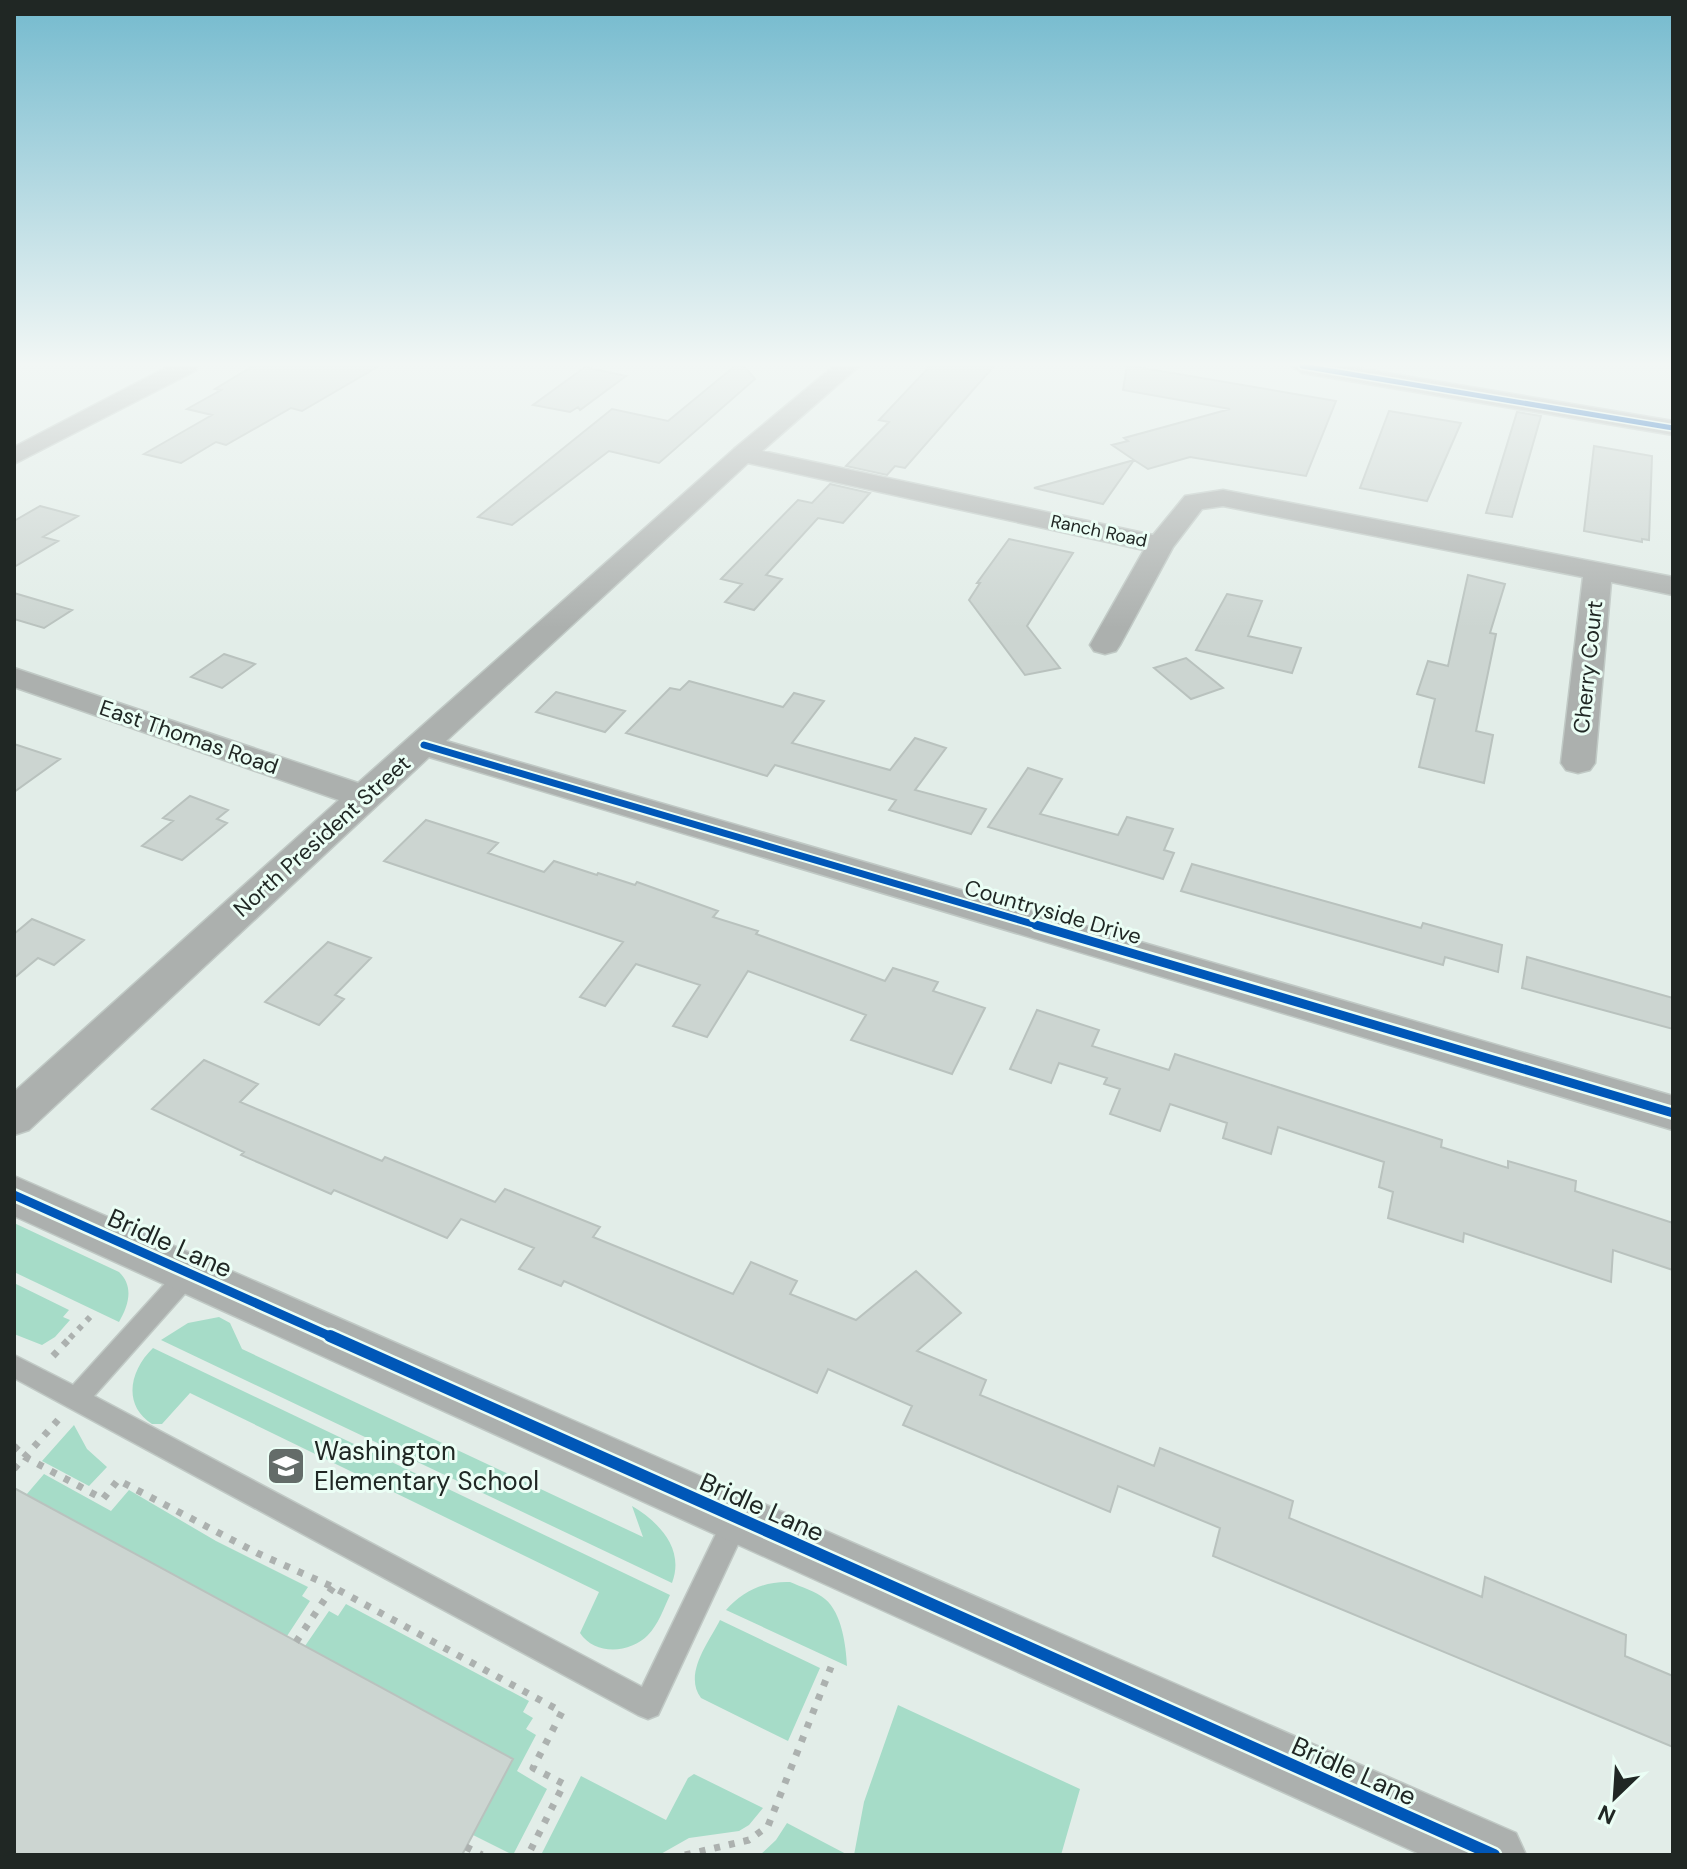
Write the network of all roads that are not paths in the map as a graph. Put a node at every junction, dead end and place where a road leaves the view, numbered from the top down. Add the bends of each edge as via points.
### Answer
1 (743, 454) joint
2 (1160, 545) junction
3 (1598, 571) junction
4 (1673, 586) edge
5 (1105, 645) dead end
6 (14, 677) edge
7 (424, 745) junction
8 (1578, 763) dead end
9 (365, 797) junction
10 (1673, 1113) edge
11 (14, 1118) edge
12 (14, 1195) edge
13 (189, 1273) junction
14 (14, 1366) edge
15 (76, 1399) junction
16 (737, 1518) junction
17 (1494, 1855) edge

1 - 2 street, Ranch Road
1 - 7 street, North President Street
2 - 3 street, Ranch Road via 1194,502 1223,498
2 - 5 street
3 - 4 street, Ranch Road
3 - 8 street, Cherry Court
6 - 9 street, East Thomas Road
7 - 9 street, North President Street
7 - 10 street, Countryside Drive
9 - 11 street, North President Street
12 - 13 street, Bridle Lane
13 - 15 lane
13 - 16 street, Bridle Lane
14 - 15 lane
15 - 16 lane via 648,1705
16 - 17 street, Bridle Lane

